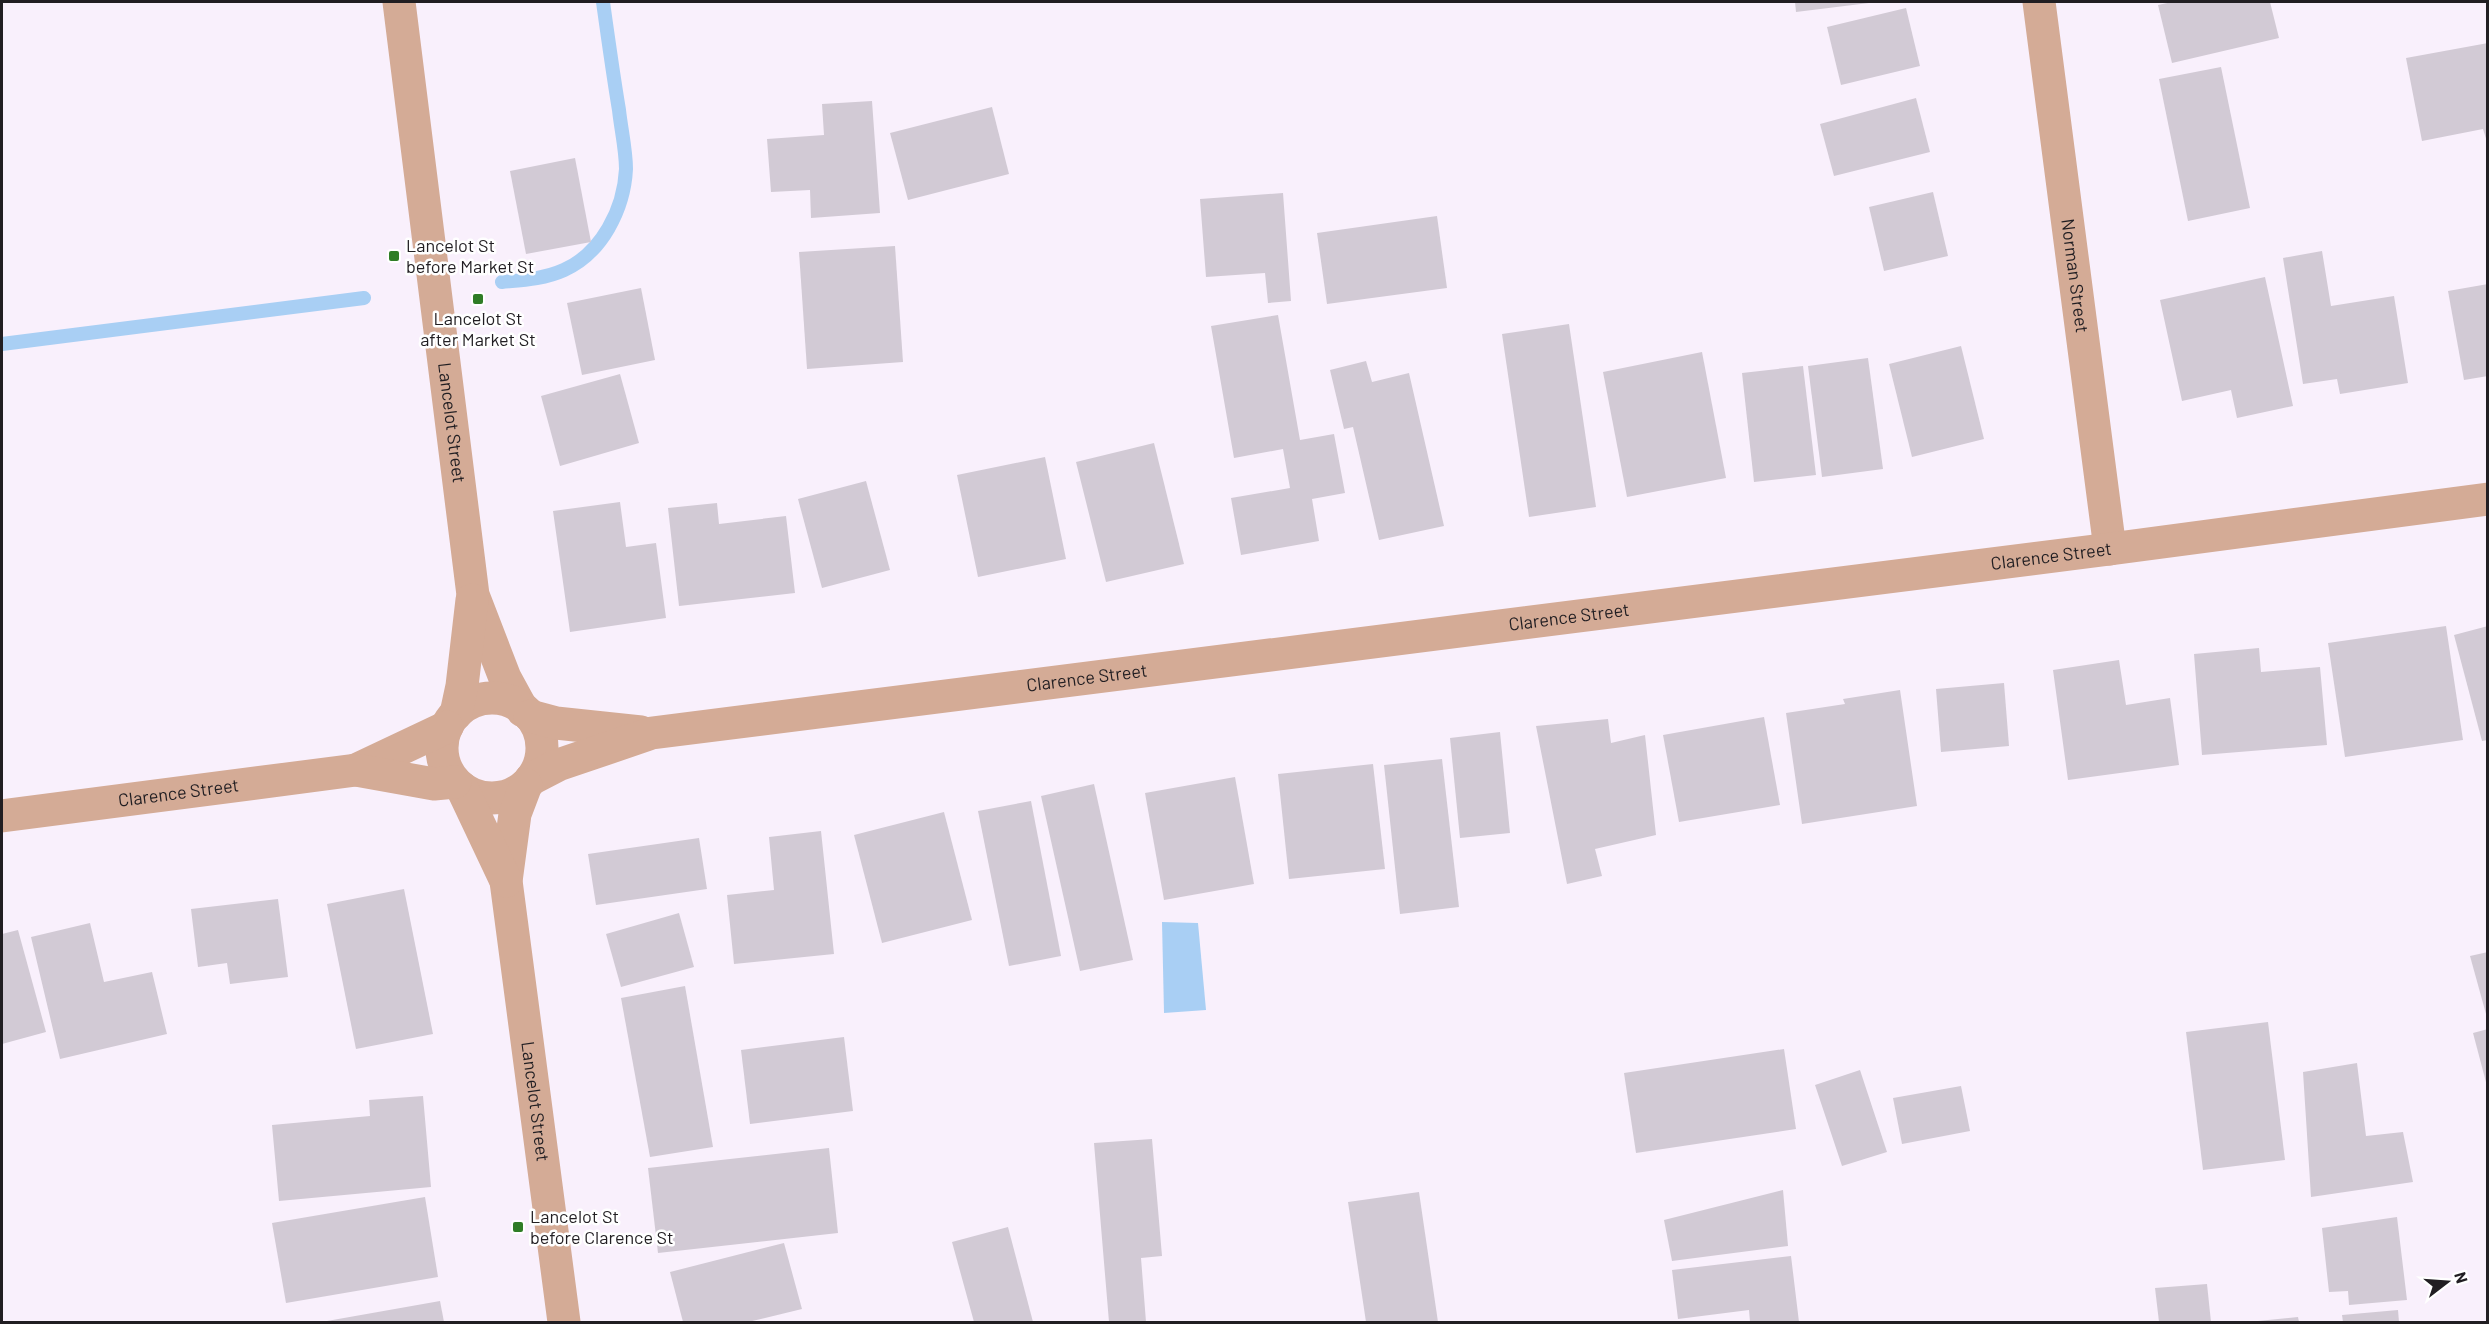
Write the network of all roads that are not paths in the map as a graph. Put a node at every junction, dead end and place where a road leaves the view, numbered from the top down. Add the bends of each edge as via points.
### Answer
1 (399, 2) edge
2 (2039, 2) edge
3 (2487, 499) edge
4 (2110, 549) junction
5 (473, 595) junction
6 (526, 713) junction
7 (451, 720) junction
8 (652, 733) junction
9 (356, 770) junction
10 (528, 782) junction
11 (458, 785) junction
12 (2, 816) edge
13 (506, 881) junction
14 (564, 1323) edge

1 - 5 street, Lancelot Street
2 - 4 street, Norman Street
3 - 4 street, Clarence Street
4 - 8 street, Clarence Street
5 - 6 street, Lancelot Street via 506,678
5 - 7 street, Lancelot Street via 462,686
6 - 7 street via 510,702 485,699 470,704
6 - 8 street, Clarence Street via 556,723
6 - 10 street via 538,730 541,746 539,763
7 - 9 street, Clarence Street
7 - 11 street via 442,752 446,768
8 - 10 street, Clarence Street via 558,765
9 - 11 street, Clarence Street
9 - 12 street, Clarence Street
10 - 11 street via 510,794 494,798 477,796
10 - 13 street, Lancelot Street via 515,814
11 - 13 street, Lancelot Street
13 - 14 street, Lancelot Street

